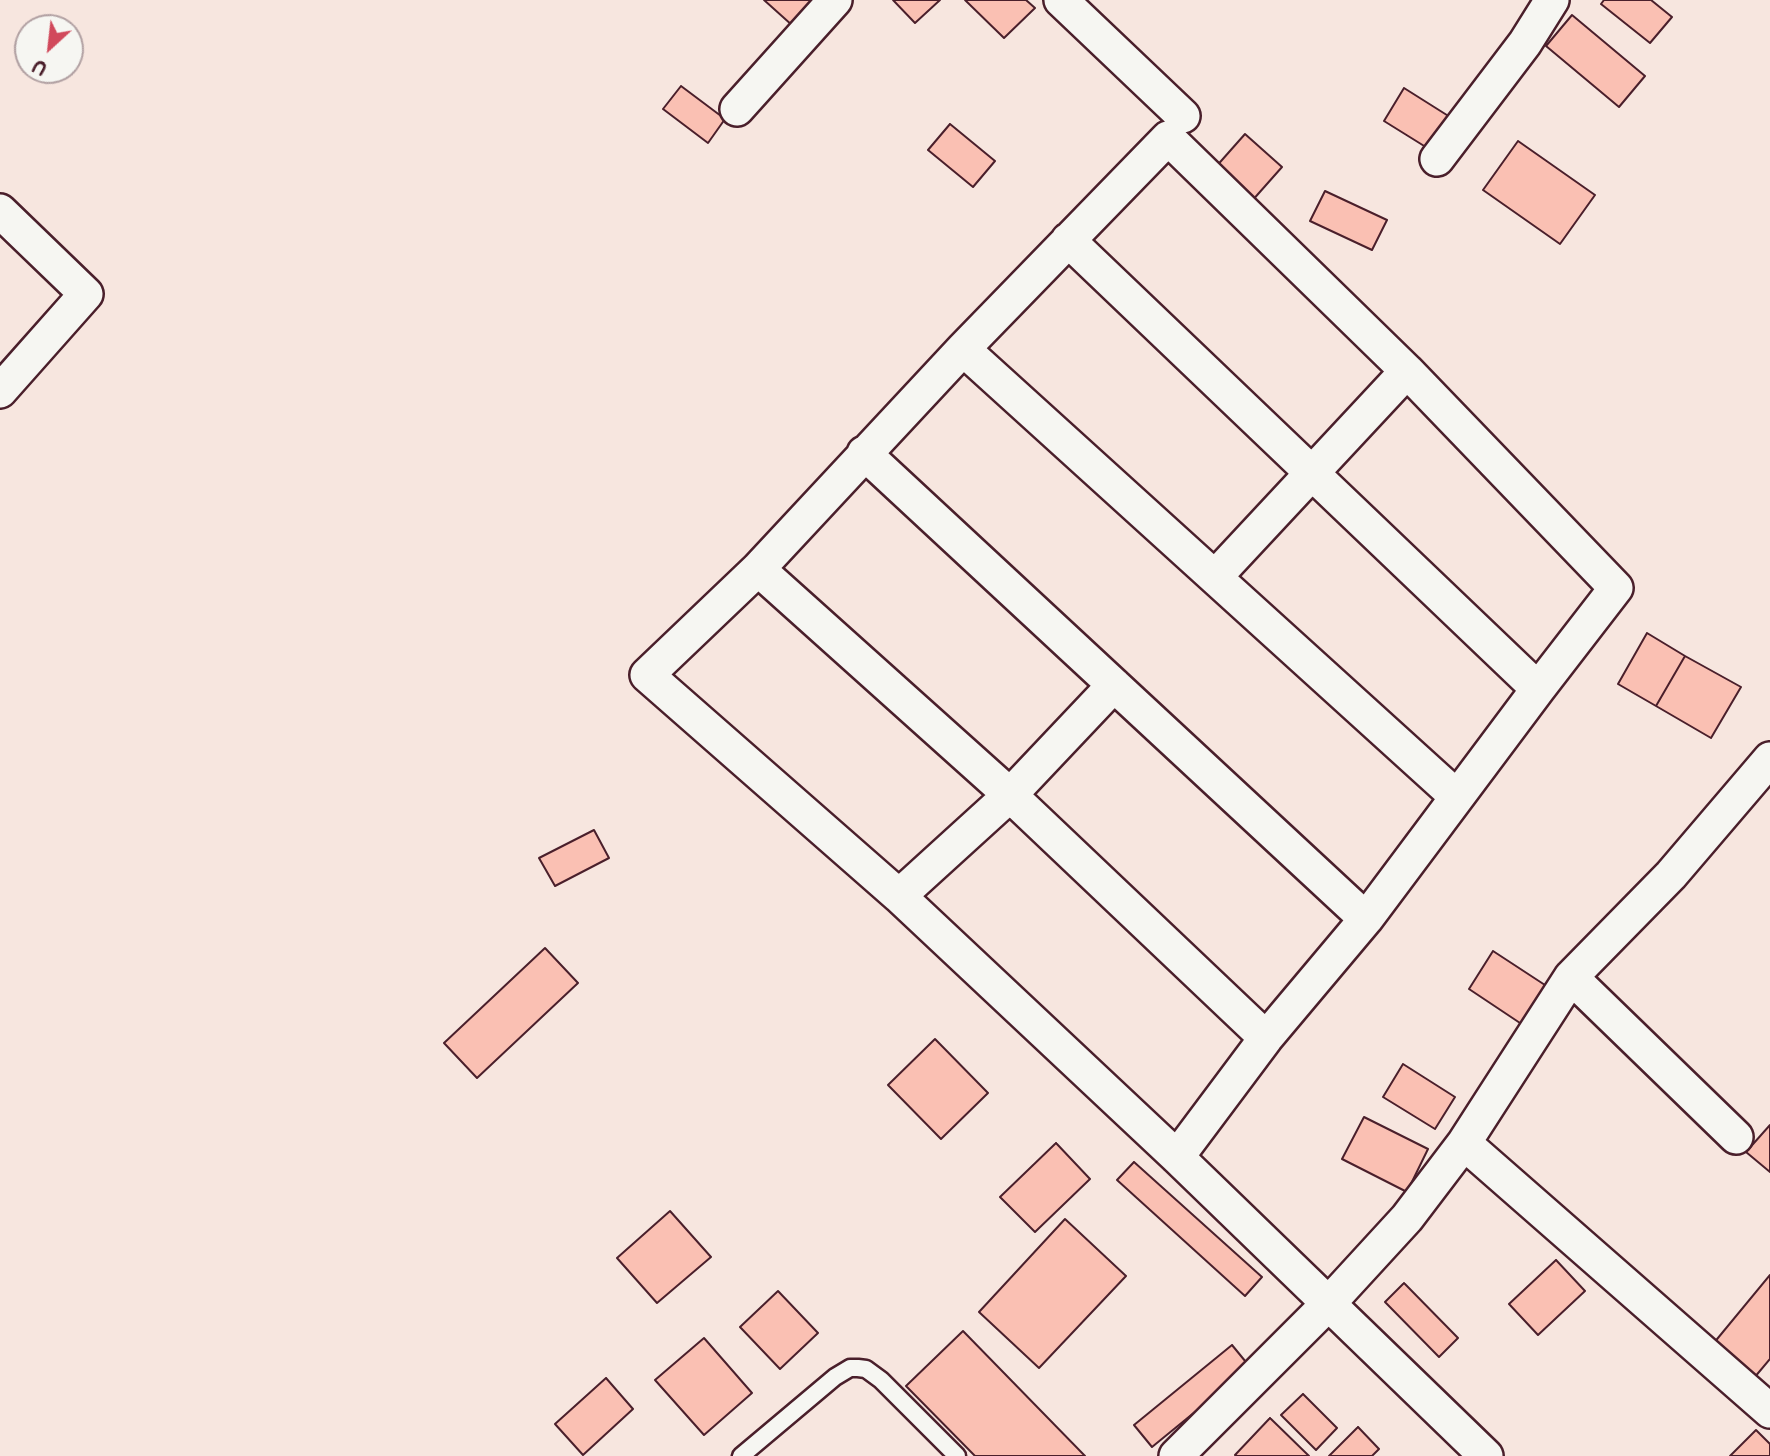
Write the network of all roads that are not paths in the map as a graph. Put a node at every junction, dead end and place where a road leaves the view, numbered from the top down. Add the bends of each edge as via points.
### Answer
1 (835, 0) edge
2 (1061, 0) edge
3 (1552, 0) edge
4 (737, 109) dead end
5 (1183, 116) dead end
6 (1437, 159) dead end
7 (0, 211) edge
8 (1068, 240) junction
9 (962, 349) junction
10 (1407, 371) junction
11 (0, 391) edge
12 (864, 453) junction
13 (1312, 472) junction
14 (758, 569) junction
15 (1215, 577) junction
16 (1114, 685) junction
17 (1538, 688) junction
18 (1770, 759) edge
19 (1010, 795) junction
20 (1457, 797) junction
21 (899, 896) junction
22 (1366, 919) junction
23 (1571, 978) junction
24 (1266, 1038) junction
25 (1737, 1137) dead end
26 (1464, 1143) junction
27 (1177, 1157) junction
28 (1329, 1303) junction
29 (1770, 1411) edge
30 (741, 1456) edge
31 (957, 1456) edge
32 (1176, 1456) edge
33 (1486, 1456) edge

1 - 4 street
2 - 5 street
3 - 6 street
7 - 11 street via 86,294
8 - 9 street
8 - 10 street via 1168,138
8 - 13 street
9 - 12 street
9 - 15 street
10 - 13 street
10 - 17 street via 1616,588
12 - 14 street
12 - 16 street
13 - 15 street
13 - 17 street
14 - 19 street
14 - 21 street via 647,675
15 - 20 street
16 - 19 street
16 - 22 street
17 - 20 street
18 - 23 street via 1671,875
19 - 21 street
19 - 24 street
20 - 22 street
21 - 27 street
22 - 24 street
23 - 25 street
23 - 26 street
24 - 27 street
26 - 28 street via 1406,1218
26 - 29 street
27 - 28 street
28 - 32 street
28 - 33 street
30 - 31 lane via 835,1377 858,1367 881,1380

